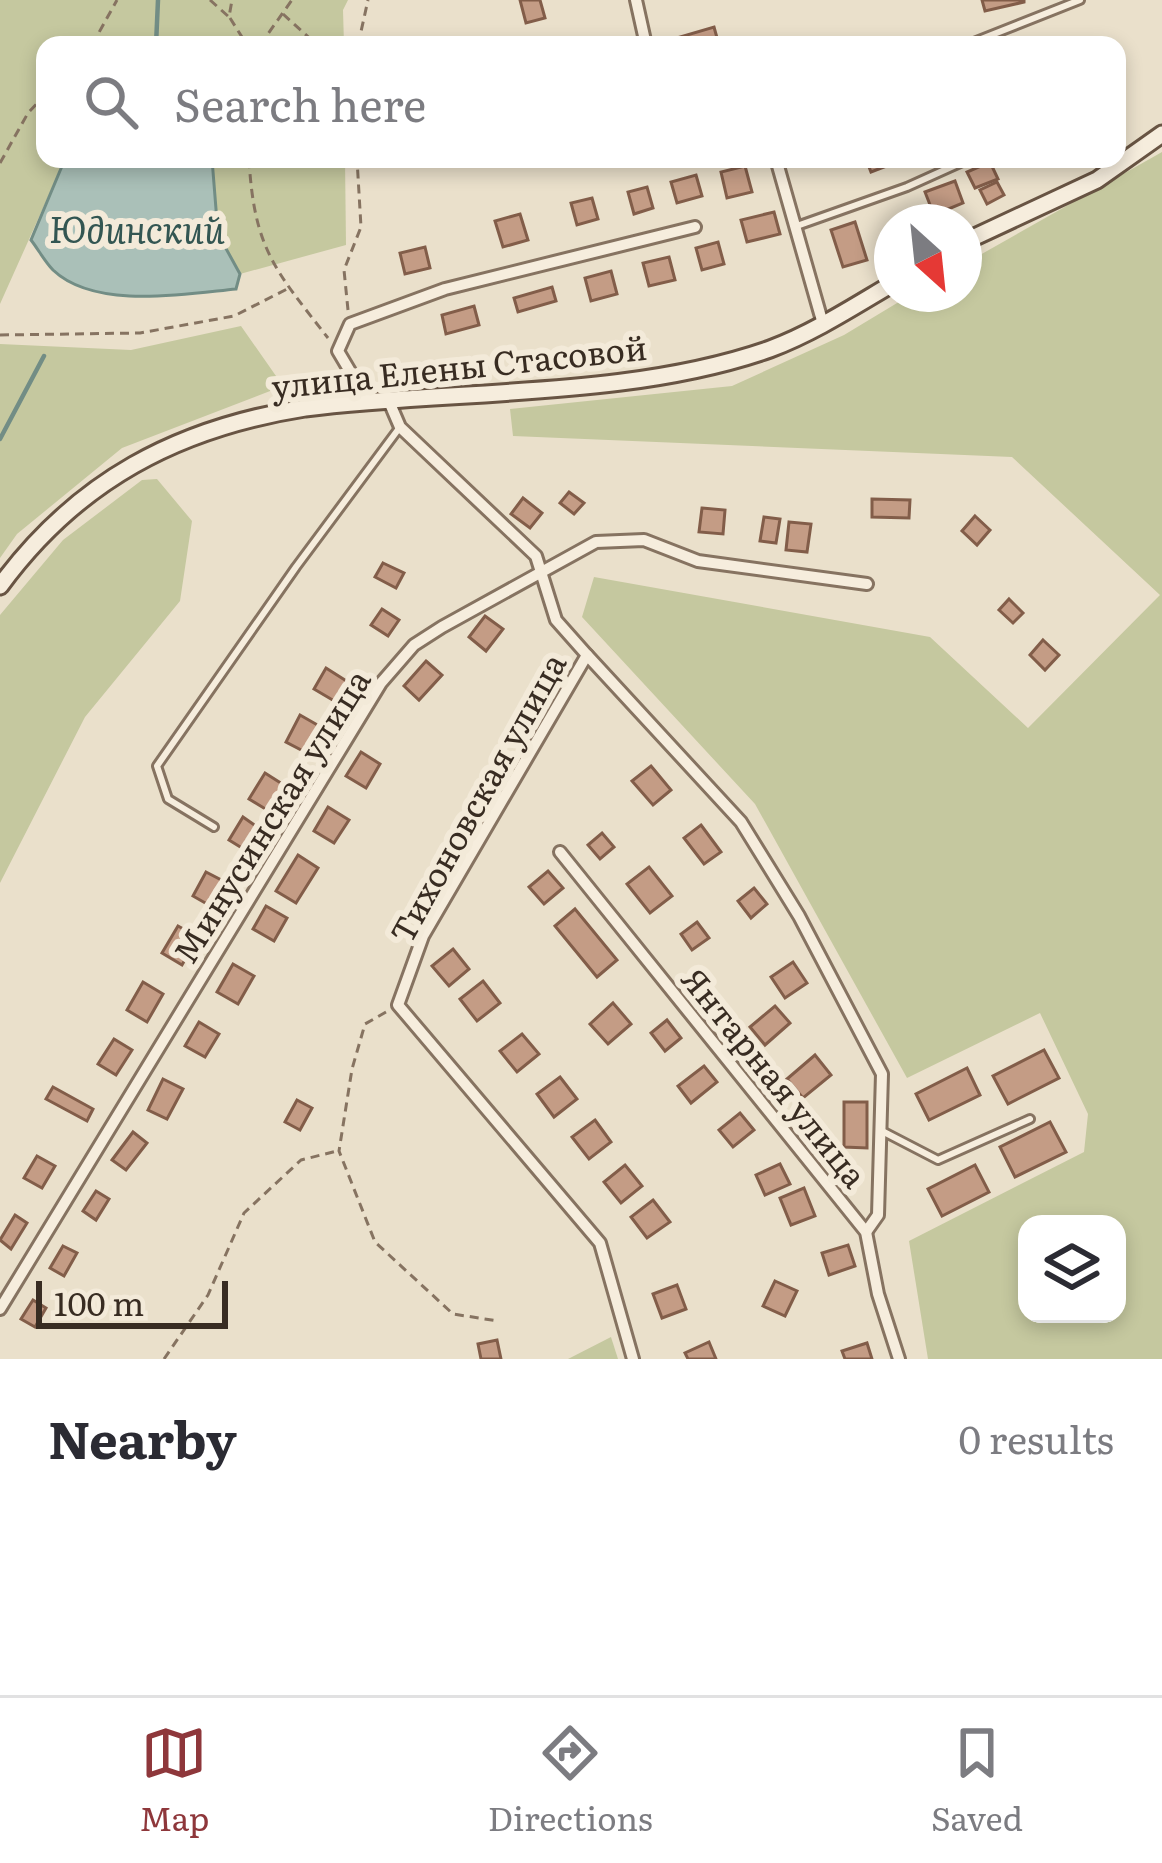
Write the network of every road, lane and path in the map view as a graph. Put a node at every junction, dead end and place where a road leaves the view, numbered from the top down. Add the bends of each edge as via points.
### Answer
1 (117, 0) edge
2 (210, 0) edge
3 (232, 0) edge
4 (292, 0) edge
5 (368, 0) edge
6 (636, 0) edge
7 (1080, 0) edge
8 (282, 14) junction
9 (229, 16) junction
10 (97, 36) edge
11 (241, 36) edge
12 (266, 36) edge
13 (307, 36) edge
14 (360, 36) edge
15 (644, 36) edge
16 (989, 36) edge
17 (36, 105) edge
18 (1162, 134) edge
19 (1126, 159) edge
20 (0, 162) edge
21 (249, 168) edge
22 (358, 168) edge
23 (778, 168) edge
24 (949, 168) edge
25 (1114, 168) edge
26 (695, 227) dead end
27 (793, 227) junction
28 (982, 234) edge
29 (289, 288) junction
30 (874, 294) edge
31 (350, 324) junction
32 (823, 324) junction
33 (0, 335) edge
34 (338, 351) junction
35 (388, 399) junction
36 (367, 400) junction
37 (400, 428) junction
38 (541, 574) junction
39 (867, 584) dead end
40 (0, 586) edge
41 (587, 655) junction
42 (214, 827) dead end
43 (560, 852) dead end
44 (398, 1005) junction
45 (1030, 1119) dead end
46 (881, 1130) junction
47 (339, 1151) junction
48 (866, 1232) junction
49 (0, 1310) edge
50 (498, 1321) dead end
51 (164, 1359) edge
52 (633, 1359) edge
53 (899, 1359) edge

1 - 10 path
2 - 9 path
3 - 9 path
4 - 8 path
5 - 14 path
6 - 15 street
7 - 16 lane
8 - 12 path
8 - 13 path
9 - 11 path
17 - 20 path
18 - 19 main road
21 - 29 path via 267,256
22 - 31 path via 361,227 343,278
23 - 27 street
24 - 27 lane
25 - 28 main road
26 - 31 street via 445,289
27 - 32 street
29 - 33 path via 234,316 140,333
29 - 34 path
30 - 32 main road, улица Елены Стасовой
31 - 34 street
32 - 35 main road, улица Елены Стасовой via 773,348 663,374
34 - 36 street
35 - 36 main road, улица Елены Стасовой
35 - 37 street, Тихоновская улица
36 - 40 main road, улица Елены Стасовой via 256,416 125,466 66,510
37 - 38 street, Тихоновская улица via 536,556
37 - 42 lane via 157,766 168,799
38 - 39 street, Минусинская улица via 596,542 644,540 698,561
38 - 41 street, Тихоновская улица via 556,620
38 - 49 street, Минусинская улица via 414,645 380,683
41 - 44 street, Тихоновская улица via 423,936
41 - 46 street via 741,823 799,916 882,1074
43 - 48 street, Янтарная улица
44 - 47 path via 364,1024
44 - 52 street via 600,1243
45 - 46 lane via 938,1160
46 - 48 street via 878,1215
47 - 50 path via 375,1242 453,1314
47 - 51 path via 301,1160 244,1213 208,1295
48 - 53 street, Янтарная улица

